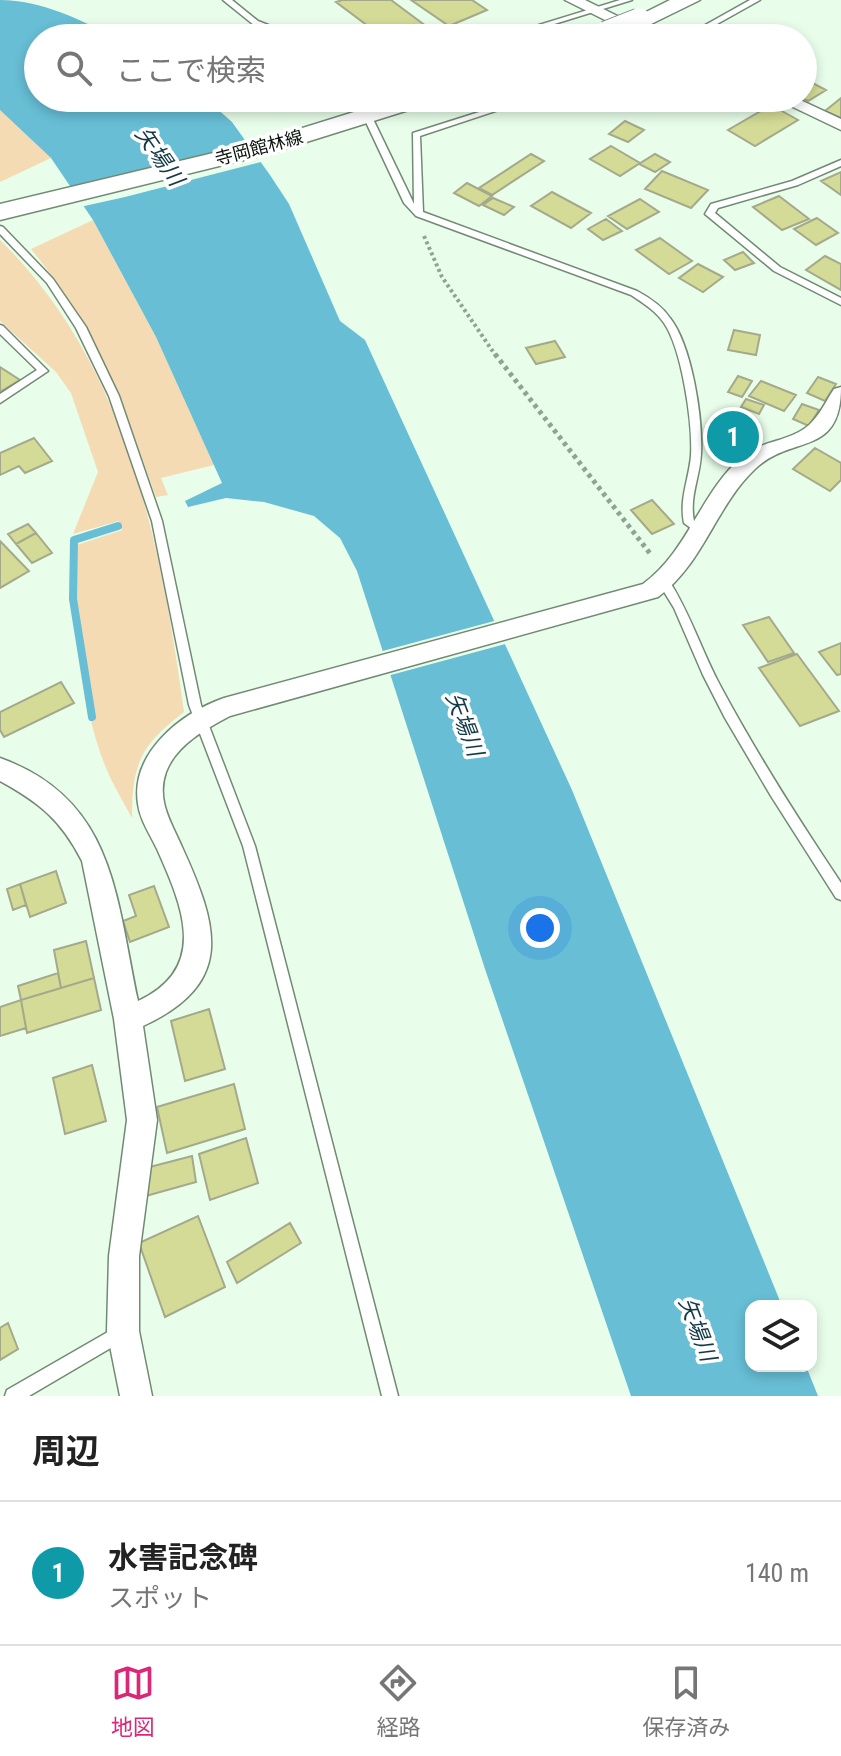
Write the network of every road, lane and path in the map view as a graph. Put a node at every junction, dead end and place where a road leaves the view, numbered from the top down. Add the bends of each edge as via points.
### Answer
1 (227, 0) edge
2 (573, 0) edge
3 (628, 0) edge
4 (689, 0) edge
5 (756, 0) edge
6 (593, 10) junction
7 (256, 23) joint
8 (268, 24) edge
9 (547, 24) edge
10 (624, 24) edge
11 (631, 24) edge
12 (712, 24) edge
13 (363, 112) edge
14 (382, 112) edge
15 (487, 112) edge
16 (813, 112) edge
17 (368, 117) junction
18 (841, 125) edge
19 (841, 163) edge
20 (10, 210) edge
21 (419, 214) junction
22 (0, 229) edge
23 (841, 302) edge
24 (0, 328) edge
25 (841, 394) edge
26 (0, 399) edge
27 (704, 532) junction
28 (657, 586) junction
29 (199, 720) junction
30 (0, 769) edge
31 (841, 894) edge
32 (128, 1019) junction
33 (123, 1331) junction
34 (13, 1396) edge
35 (136, 1396) edge
36 (390, 1396) edge

1 - 7 lane
2 - 6 street
3 - 6 lane
4 - 11 main road, bridge
5 - 12 lane
6 - 9 lane
6 - 10 street
7 - 8 lane
13 - 17 lane
14 - 17 main road, 寺岡館林線
15 - 21 lane via 416,135
16 - 18 street
17 - 20 main road, 寺岡館林線
17 - 21 lane via 408,203
19 - 23 lane via 795,183 714,206 710,214 777,269
21 - 27 lane via 654,305 675,333 690,401 696,458 686,512 689,523
21 - 28 path via 442,277 503,366 656,561
22 - 29 lane via 67,303 114,396 164,543
24 - 26 lane via 43,371
25 - 27 street via 817,430 749,461
27 - 28 street
28 - 29 street via 224,708
28 - 31 lane via 674,596 714,686
29 - 32 street via 164,751 150,802 196,910 201,940 197,957 167,1001
29 - 36 lane via 249,846
30 - 32 street via 49,796 82,835 95,860
32 - 33 street via 142,1120 124,1256
33 - 34 lane
33 - 35 street

